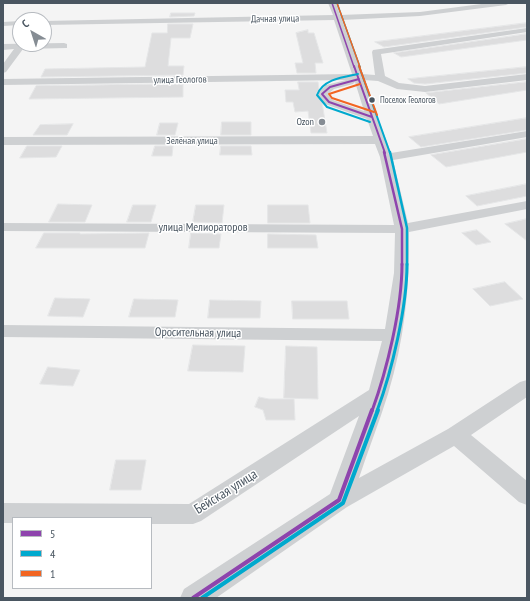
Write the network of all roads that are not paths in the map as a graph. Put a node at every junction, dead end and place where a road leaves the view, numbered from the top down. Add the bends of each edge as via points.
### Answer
1 (332, 3) edge
2 (506, 3) edge
3 (337, 18) junction
4 (52, 23) edge
5 (527, 30) edge
6 (52, 46) edge
7 (64, 46) dead end
8 (16, 52) edge
9 (3, 70) edge
10 (527, 77) edge
11 (358, 78) junction
12 (380, 78) junction
13 (3, 82) edge
14 (372, 117) junction
15 (527, 134) edge
16 (3, 141) edge
17 (383, 149) junction
18 (527, 205) edge
19 (3, 227) edge
20 (402, 230) junction
21 (3, 331) edge
22 (392, 335) junction
23 (527, 387) edge
24 (378, 394) junction
25 (456, 435) junction
26 (527, 495) edge
27 (339, 500) junction
28 (3, 513) edge
29 (194, 598) edge

1 - 3 street
2 - 3 street, Дачная улица via 420,14 376,14
3 - 4 street, Дачная улица
3 - 11 street
5 - 12 street via 376,52
6 - 7 street
8 - 9 street
10 - 12 street via 426,89 397,86
11 - 12 street
11 - 13 street, улица Геологов
11 - 14 street
11 - 14 street via 330,87 322,94 328,102
14 - 17 street
15 - 17 street, Зелёная улица
16 - 17 street, Зелёная улица
17 - 20 street
18 - 20 street, улица Мелиораторов
19 - 20 street, улица Мелиораторов
20 - 22 street via 402,273
21 - 22 street, Оросительная улица
22 - 24 street
23 - 25 street
24 - 27 street
24 - 28 street, Бейская улица via 193,514
25 - 26 street
25 - 27 street
27 - 29 street

